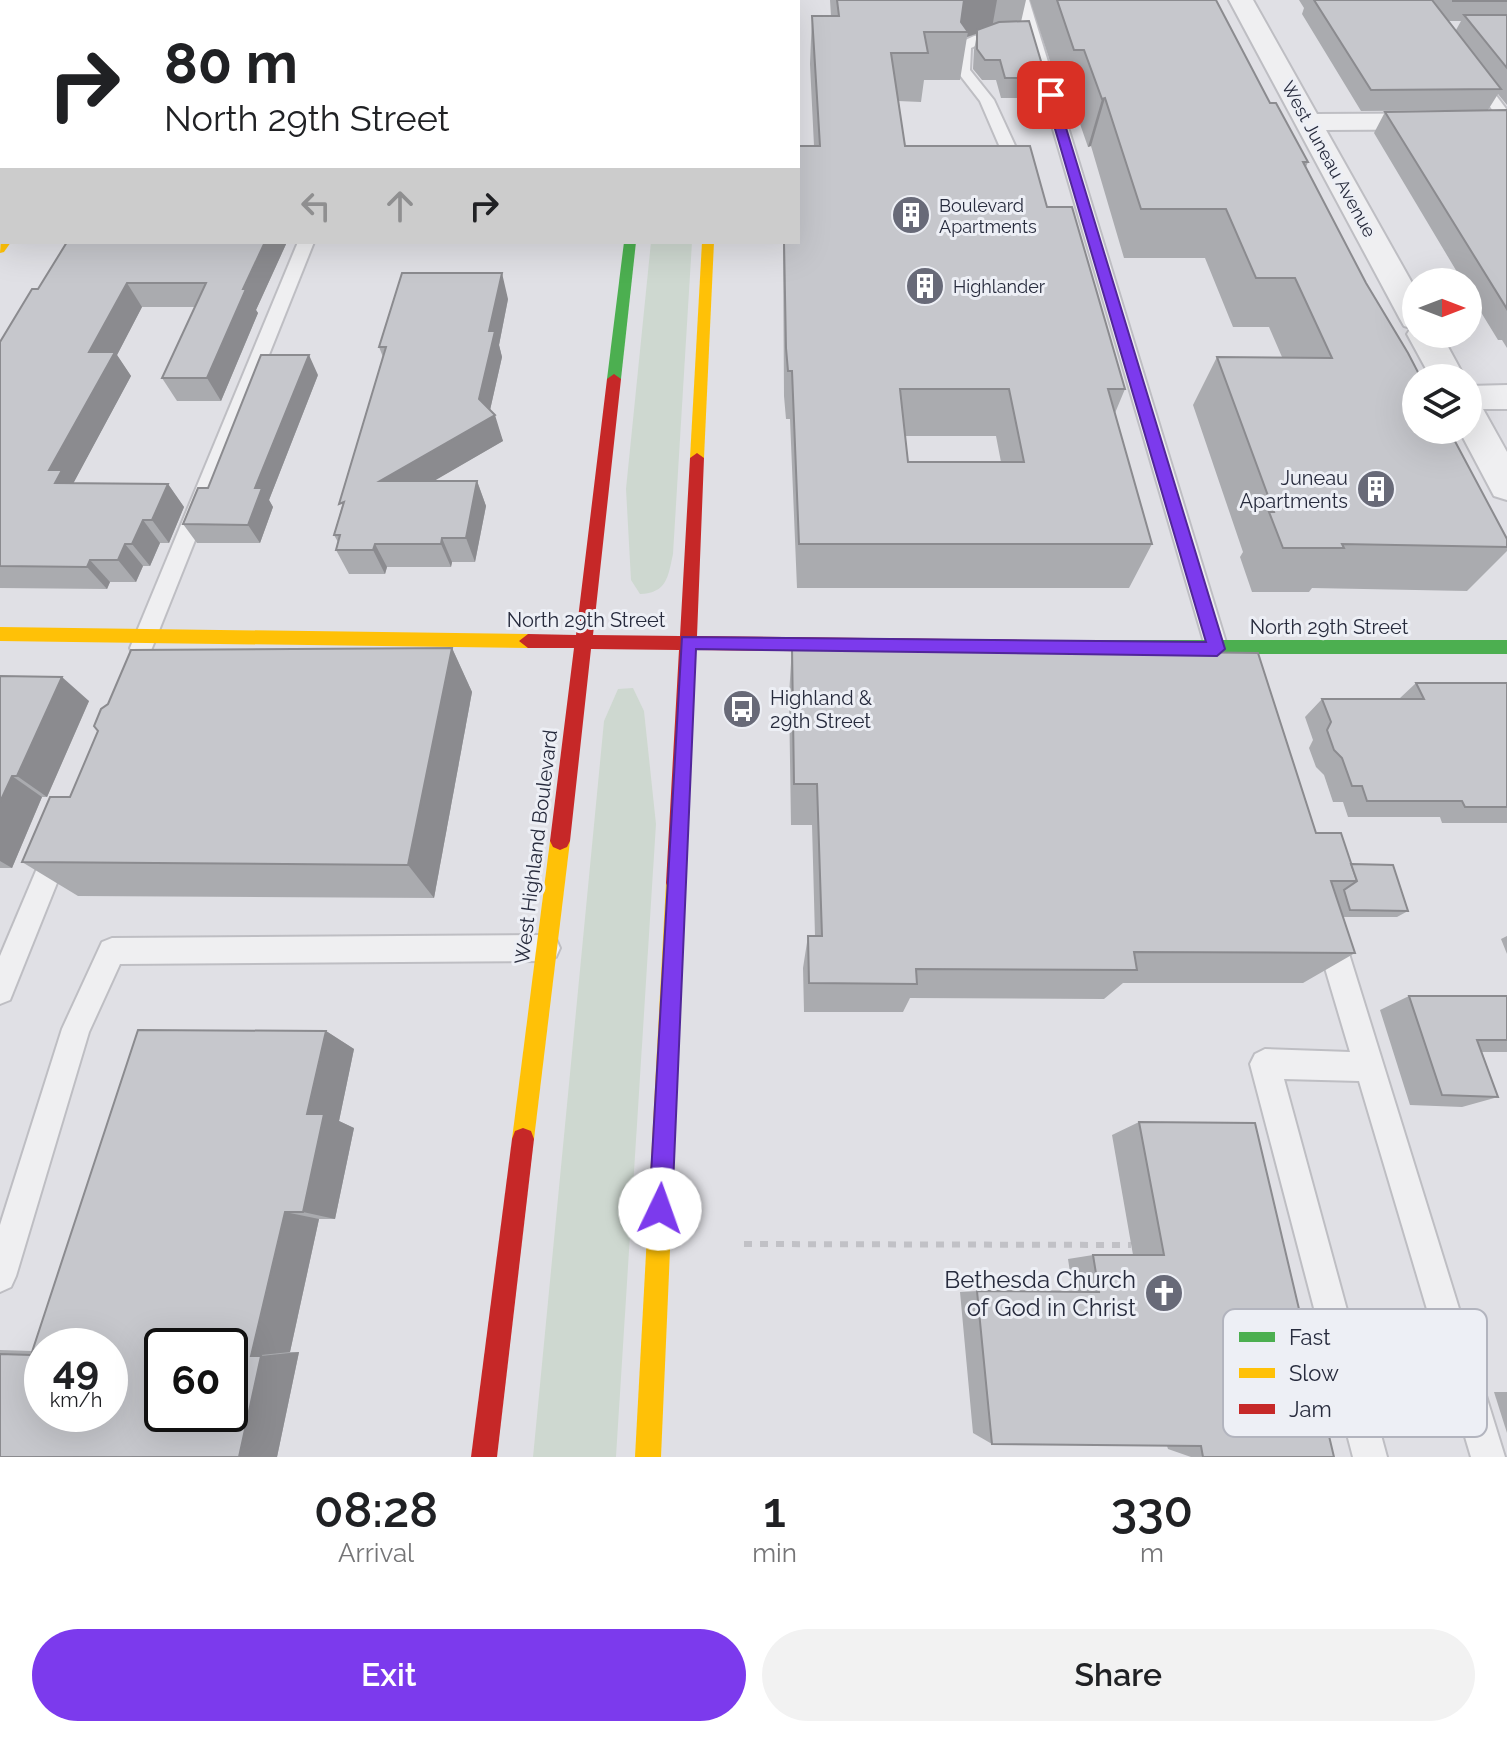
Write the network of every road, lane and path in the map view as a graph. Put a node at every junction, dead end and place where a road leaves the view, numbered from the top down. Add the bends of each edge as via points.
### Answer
1 (1022, 0) edge
2 (1241, 0) edge
3 (1032, 34) junction
4 (1464, 63) edge
5 (1507, 120) edge
6 (1309, 122) junction
7 (1010, 152) edge
8 (305, 244) edge
9 (630, 244) edge
10 (708, 244) edge
11 (1402, 293) edge
12 (1507, 397) edge
13 (1482, 398) edge
14 (1482, 440) edge
15 (1507, 486) edge
16 (0, 634) edge
17 (145, 637) junction
18 (584, 642) junction
19 (688, 642) junction
20 (1507, 647) edge
21 (1236, 657) junction
22 (135, 663) edge
23 (65, 833) edge
24 (1319, 904) edge
25 (546, 948) junction
26 (0, 990) edge
27 (1369, 1067) junction
28 (744, 1244) dead end
29 (1131, 1245) dead end
30 (0, 1276) edge
31 (1330, 1309) edge
32 (1443, 1309) edge
33 (1365, 1437) edge
34 (1482, 1437) edge
35 (484, 1457) edge
36 (648, 1457) edge
37 (1370, 1457) edge
38 (1488, 1457) edge

1 - 3 lane
2 - 6 street, West Juneau Avenue
3 - 7 lane via 993,35 964,46 963,70 987,100
3 - 21 lane
4 - 5 lane
5 - 6 street
6 - 11 street, West Juneau Avenue
8 - 17 lane
9 - 18 main road, West Highland Boulevard
10 - 19 main road
12 - 13 street
14 - 15 street
16 - 17 main road, North 29th Street
17 - 18 main road, North 29th Street
17 - 22 lane
18 - 19 main road, North 29th Street
18 - 25 main road, West Highland Boulevard
19 - 21 main road, North 29th Street
19 - 36 main road
20 - 21 main road, North 29th Street
23 - 26 lane
24 - 27 lane
25 - 30 lane via 112,951 76,1029
25 - 35 main road, West Highland Boulevard
27 - 31 lane via 1265,1064
27 - 32 lane
28 - 29 path
33 - 37 lane
34 - 38 lane

